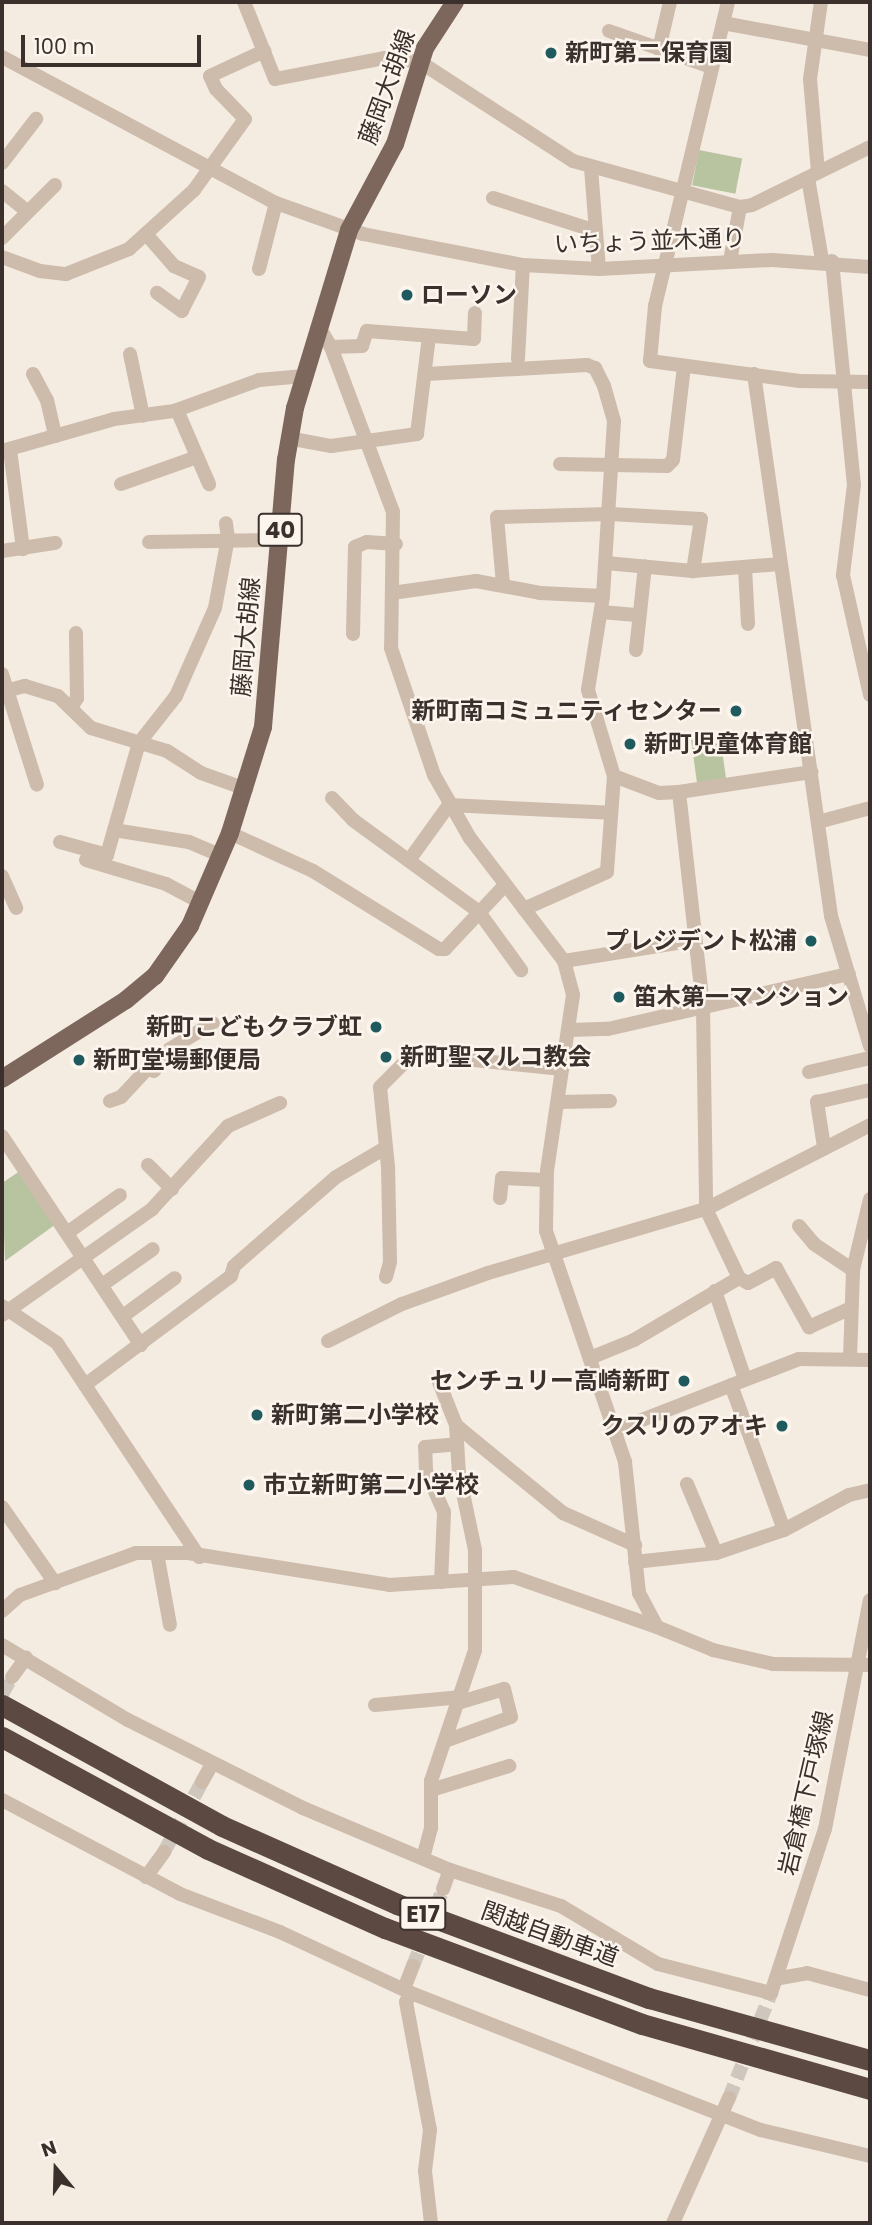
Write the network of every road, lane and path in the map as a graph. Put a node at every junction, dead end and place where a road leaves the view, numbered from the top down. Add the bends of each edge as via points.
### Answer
1 (244, 2) edge
2 (455, 2) edge
3 (670, 2) edge
4 (728, 2) edge
5 (821, 2) edge
6 (723, 23) junction
7 (609, 31) dead end
8 (816, 41) junction
9 (659, 49) junction
10 (870, 50) edge
11 (264, 51) junction
12 (2, 57) edge
13 (419, 62) junction
14 (710, 67) junction
15 (36, 119) dead end
16 (870, 147) edge
17 (2, 163) edge
18 (211, 167) junction
19 (591, 167) junction
20 (813, 175) junction
21 (55, 185) dead end
22 (2, 191) edge
23 (682, 191) junction
24 (492, 198) dead end
25 (276, 203) junction
26 (740, 207) junction
27 (28, 212) junction
28 (349, 230) junction
29 (596, 231) junction
30 (146, 234) junction
31 (2, 237) edge
32 (2, 257) edge
33 (730, 261) junction
34 (827, 261) junction
35 (523, 265) junction
36 (664, 267) junction
37 (870, 267) edge
38 (259, 269) dead end
39 (599, 269) junction
40 (157, 293) dead end
41 (475, 313) dead end
42 (319, 327) junction
43 (429, 336) junction
44 (331, 347) junction
45 (130, 354) dead end
46 (518, 359) dead end
47 (684, 366) junction
48 (33, 374) dead end
49 (426, 374) junction
50 (754, 374) junction
51 (304, 376) junction
52 (870, 382) edge
53 (843, 383) junction
54 (177, 410) junction
55 (144, 416) junction
56 (55, 436) junction
57 (288, 438) junction
58 (367, 440) junction
59 (6, 450) edge
60 (197, 457) junction
61 (612, 462) junction
62 (560, 464) dead end
63 (121, 484) dead end
64 (209, 484) dead end
65 (610, 514) junction
66 (226, 523) dead end
67 (228, 538) junction
68 (279, 540) junction
69 (149, 542) dead end
70 (55, 543) dead end
71 (396, 544) junction
72 (23, 549) junction
73 (2, 551) edge
74 (606, 563) junction
75 (780, 564) junction
76 (645, 566) junction
77 (745, 568) junction
78 (693, 571) junction
79 (503, 584) junction
80 (392, 593) junction
81 (603, 596) junction
82 (601, 612) junction
83 (639, 615) junction
84 (748, 624) dead end
85 (76, 632) dead end
86 (353, 634) dead end
87 (636, 649) dead end
88 (2, 674) edge
89 (4, 690) edge
90 (870, 695) edge
91 (71, 708) junction
92 (139, 743) junction
93 (811, 772) junction
94 (614, 776) junction
95 (37, 785) dead end
96 (246, 789) junction
97 (679, 792) junction
98 (332, 798) dead end
99 (449, 805) junction
100 (870, 808) edge
101 (610, 813) junction
102 (818, 822) junction
103 (114, 830) junction
104 (230, 833) junction
105 (60, 842) dead end
106 (220, 855) junction
107 (410, 859) junction
108 (86, 860) dead end
109 (2, 876) edge
110 (505, 885) junction
111 (200, 902) junction
112 (16, 908) dead end
113 (524, 909) junction
114 (479, 912) junction
115 (695, 940) junction
116 (564, 961) junction
117 (521, 970) dead end
118 (849, 974) junction
119 (864, 999) edge
120 (703, 1007) junction
121 (213, 1023) dead end
122 (570, 1030) junction
123 (870, 1046) edge
124 (870, 1058) edge
125 (562, 1069) junction
126 (809, 1072) dead end
127 (2, 1079) edge
128 (870, 1090) edge
129 (110, 1101) dead end
130 (610, 1101) dead end
131 (558, 1102) junction
132 (280, 1103) dead end
133 (870, 1125) edge
134 (2, 1136) edge
135 (824, 1147) junction
136 (385, 1148) junction
137 (148, 1165) dead end
138 (546, 1180) junction
139 (172, 1189) junction
140 (120, 1195) dead end
141 (500, 1198) dead end
142 (870, 1199) edge
143 (706, 1209) junction
144 (799, 1226) dead end
145 (67, 1233) junction
146 (153, 1250) dead end
147 (554, 1256) junction
148 (82, 1257) junction
149 (853, 1270) junction
150 (386, 1277) dead end
151 (175, 1278) dead end
152 (739, 1278) junction
153 (102, 1285) junction
154 (715, 1291) junction
155 (851, 1308) junction
156 (3, 1310) edge
157 (122, 1316) junction
158 (328, 1341) dead end
159 (141, 1345) junction
160 (590, 1358) junction
161 (850, 1358) junction
162 (870, 1360) edge
163 (746, 1379) junction
164 (439, 1382) dead end
165 (85, 1385) junction
166 (731, 1385) junction
167 (456, 1425) junction
168 (616, 1430) junction
169 (457, 1444) junction
170 (687, 1484) dead end
171 (870, 1490) edge
172 (2, 1507) edge
173 (784, 1530) junction
174 (635, 1545) junction
175 (157, 1553) junction
176 (716, 1553) junction
177 (199, 1557) junction
178 (635, 1562) junction
179 (478, 1579) junction
180 (441, 1582) junction
181 (55, 1583) junction
182 (870, 1600) edge
183 (2, 1611) edge
184 (170, 1625) dead end
185 (657, 1627) junction
186 (2, 1644) edge
187 (26, 1658) junction
188 (864, 1665) edge
189 (12, 1677) tunnel mouth
190 (461, 1700) junction
191 (2, 1705) edge
192 (375, 1705) dead end
193 (2, 1737) edge
194 (448, 1740) junction
195 (212, 1764) junction
196 (509, 1766) dead end
197 (202, 1782) tunnel mouth
198 (431, 1790) junction
199 (2, 1800) edge
200 (164, 1852) tunnel mouth
201 (422, 1858) junction
202 (450, 1870) junction
203 (146, 1877) junction
204 (443, 1889) tunnel mouth
205 (413, 1966) tunnel mouth
206 (780, 1978) junction
207 (870, 1990) edge
208 (407, 1991) junction
209 (870, 2060) edge
210 (870, 2089) edge
211 (729, 2098) tunnel mouth
212 (723, 2112) junction
213 (870, 2156) edge
214 (431, 2223) edge
215 (673, 2223) edge

1 - 11 street
2 - 13 main road, 藤岡大胡線 / 40 via 437,25
3 - 9 street
4 - 6 street
5 - 8 street
6 - 8 street
6 - 14 street
7 - 9 street
8 - 10 street
8 - 20 street via 810,79
9 - 14 street
11 - 13 street via 275,79 384,58
11 - 18 street via 210,76 216,89 245,119
12 - 18 street, いちょう並木通り
13 - 19 street via 538,139
13 - 28 main road, 藤岡大胡線 / 40 via 395,144
14 - 23 street
15 - 17 street
16 - 20 street
18 - 25 street, いちょう並木通り
18 - 30 street via 194,190
19 - 23 street
19 - 29 street
20 - 26 street
20 - 34 street
21 - 27 street
22 - 27 street
23 - 26 street
23 - 36 street
24 - 29 street
25 - 28 street, いちょう並木通り
25 - 38 street
26 - 33 street
27 - 31 street
28 - 35 street, いちょう並木通り
28 - 42 main road, 藤岡大胡線 / 40
29 - 39 street
30 - 32 street via 115,256 66,274 40,271
30 - 40 street via 174,266 199,277 182,311
33 - 34 street, いちょう並木通り
33 - 36 street, いちょう並木通り
34 - 37 street, いちょう並木通り
34 - 53 street
35 - 39 street, いちょう並木通り
35 - 46 street
36 - 39 street, いちょう並木通り
36 - 47 street via 650,361
41 - 43 street via 474,339
42 - 44 street
42 - 51 main road, 藤岡大胡線 / 40
43 - 44 street via 367,331 362,346
43 - 49 street
44 - 58 street
45 - 55 street
47 - 50 street
47 - 61 street via 673,460 667,466
48 - 56 street via 47,400
49 - 58 street via 417,434
49 - 61 street via 542,364 595,368 614,421
50 - 53 street
50 - 75 street
51 - 54 street via 258,380
51 - 57 main road, 藤岡大胡線 / 40
52 - 53 street
53 - 90 street via 854,485 843,575
54 - 55 street
54 - 60 street
55 - 56 street via 114,419
56 - 59 street
57 - 58 street via 319,446
57 - 68 main road, 藤岡大胡線 / 40
58 - 71 street via 393,512
59 - 72 street
60 - 63 street
60 - 64 street
61 - 62 street
61 - 65 street
65 - 74 street
65 - 78 street via 701,519
65 - 79 street via 497,517
66 - 67 street
67 - 68 street
67 - 69 street
67 - 92 street via 215,608 204,636 176,696
68 - 96 main road, 藤岡大胡線 / 40 via 262,727
70 - 72 street
71 - 80 street
71 - 86 street via 367,542 355,547 358,570
72 - 73 street
74 - 76 street
74 - 81 street
75 - 77 street
75 - 93 street
76 - 78 street
76 - 83 street
77 - 78 street
77 - 84 street
79 - 80 street via 452,581
79 - 81 street via 540,593
80 - 99 street via 395,664
81 - 82 street
82 - 83 street
82 - 94 street via 588,690
83 - 87 street
85 - 91 street via 77,698
88 - 89 street
89 - 91 street via 39,690 58,696
89 - 95 street
91 - 92 street via 91,728
92 - 96 street
92 - 103 street
93 - 97 street
93 - 102 street
94 - 97 street via 659,793
94 - 101 street
96 - 104 main road, 藤岡大胡線 / 40
97 - 115 street
98 - 107 street via 354,820
99 - 101 street
99 - 107 street
99 - 110 street
100 - 102 street
101 - 113 street via 607,872
102 - 118 street via 831,916
103 - 105 street via 107,855
103 - 106 street via 189,842
104 - 106 main road, 藤岡大胡線 / 40
104 - 114 street via 313,871 439,949 445,949
106 - 111 main road, 藤岡大胡線 / 40
107 - 114 street
108 - 111 street via 166,884
109 - 112 street
110 - 113 street
110 - 114 street
111 - 127 main road, 藤岡大胡線 / 40 via 155,976 126,1000
113 - 116 street
114 - 117 street
115 - 116 street
115 - 120 street
116 - 122 street via 573,995
118 - 119 street
118 - 120 street
119 - 123 street
120 - 122 street via 608,1029
120 - 143 street
121 - 129 street via 170,1049 121,1097
122 - 125 street
124 - 126 street
125 - 131 street
125 - 136 street via 426,1055 403,1064 380,1087
128 - 135 street via 817,1102
130 - 131 street
131 - 138 street
132 - 139 street via 228,1126
133 - 135 street
134 - 145 street
135 - 143 street
136 - 150 street via 390,1262
136 - 159 street via 336,1177 234,1266 231,1276
137 - 139 street
138 - 141 street via 502,1178
138 - 147 street via 546,1231
139 - 148 street via 152,1209
140 - 145 street
142 - 149 street
143 - 147 street
143 - 152 street
144 - 149 street via 814,1244
145 - 148 street
146 - 153 street
147 - 158 street via 488,1273 402,1304
147 - 160 street
148 - 153 street
148 - 156 street
149 - 155 street
151 - 157 street
152 - 154 street
152 - 155 street via 748,1283 776,1268 809,1327
153 - 157 street
154 - 160 street via 634,1340
154 - 163 street
155 - 161 street
156 - 165 street via 57,1343
157 - 159 street
159 - 165 street
160 - 168 street
161 - 162 street
161 - 163 street via 799,1359
163 - 166 street
164 - 167 street
165 - 177 street
166 - 168 street
166 - 173 street
167 - 169 street
167 - 174 street via 563,1513
168 - 174 street
169 - 179 street
169 - 180 street via 425,1447 426,1471 444,1512
170 - 176 street
171 - 173 street via 849,1495
172 - 181 street
173 - 176 street
174 - 178 street
175 - 177 street
175 - 181 street via 136,1553
175 - 184 street
176 - 178 street
177 - 180 street via 382,1585
178 - 185 street via 639,1593
179 - 180 street
179 - 185 street via 514,1577
179 - 190 street via 475,1650
181 - 183 street via 20,1595
182 - 188 street, 岩倉橋下戸塚線
185 - 188 street via 713,1650 763,1662
186 - 187 street
187 - 189 street
187 - 195 street
188 - 206 street, 岩倉橋下戸塚線 via 825,1829
190 - 192 street
190 - 194 street
190 - 194 street via 504,1689 511,1717
191 - 209 highway, 関越自動車道 / E17 via 211,1820 397,1904 649,1998
193 - 210 highway, E17 via 208,1849 420,1942 642,2024
194 - 198 street
195 - 197 street
195 - 201 street
196 - 198 street
198 - 201 street via 431,1828
199 - 203 street
200 - 203 street
201 - 202 street
202 - 204 street
202 - 206 street, 岩倉橋下戸塚線 via 561,1906 659,1964 771,1993
203 - 208 street
205 - 208 street
206 - 207 street via 807,1973
208 - 212 street
208 - 214 street via 430,2130 425,2171
211 - 212 street
212 - 213 street via 761,2130
212 - 215 street

